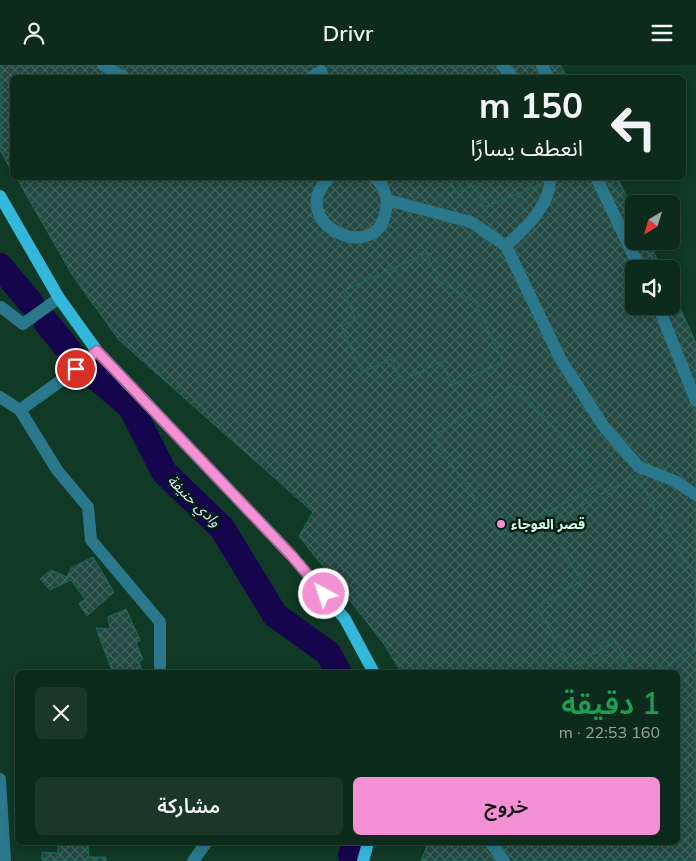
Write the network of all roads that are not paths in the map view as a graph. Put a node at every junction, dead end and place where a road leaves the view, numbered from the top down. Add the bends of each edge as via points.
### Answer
1 (103, 65) edge
2 (502, 65) edge
3 (120, 75) edge
4 (510, 75) edge
5 (328, 180) edge
6 (376, 180) edge
7 (550, 180) edge
8 (597, 180) edge
9 (0, 196) edge
10 (387, 200) junction
11 (506, 246) junction
12 (636, 260) edge
13 (59, 298) junction
14 (1, 307) dead end
15 (662, 315) edge
16 (97, 351) junction
17 (0, 397) edge
18 (696, 401) edge
19 (20, 411) junction
20 (696, 495) edge
21 (160, 670) edge
22 (372, 670) edge
23 (0, 779) edge
24 (205, 845) edge
25 (367, 845) edge
26 (492, 845) edge
27 (5, 861) edge
28 (193, 861) edge
29 (363, 861) edge
30 (504, 861) edge

1 - 3 street
2 - 4 street
5 - 10 street via 320,192 320,214 325,225 343,237 365,236 375,230 382,222
6 - 10 street
7 - 11 street via 536,216
8 - 12 street
9 - 13 main road
10 - 11 street via 471,222
11 - 20 street via 561,360 604,427 639,467 675,481
13 - 14 street via 23,324
13 - 16 main road
15 - 18 street
16 - 19 street
16 - 22 main road via 292,556 346,619
17 - 19 street
19 - 21 street via 57,470 88,507 91,540 160,622
23 - 27 street
24 - 28 street
25 - 29 main road
26 - 30 street

